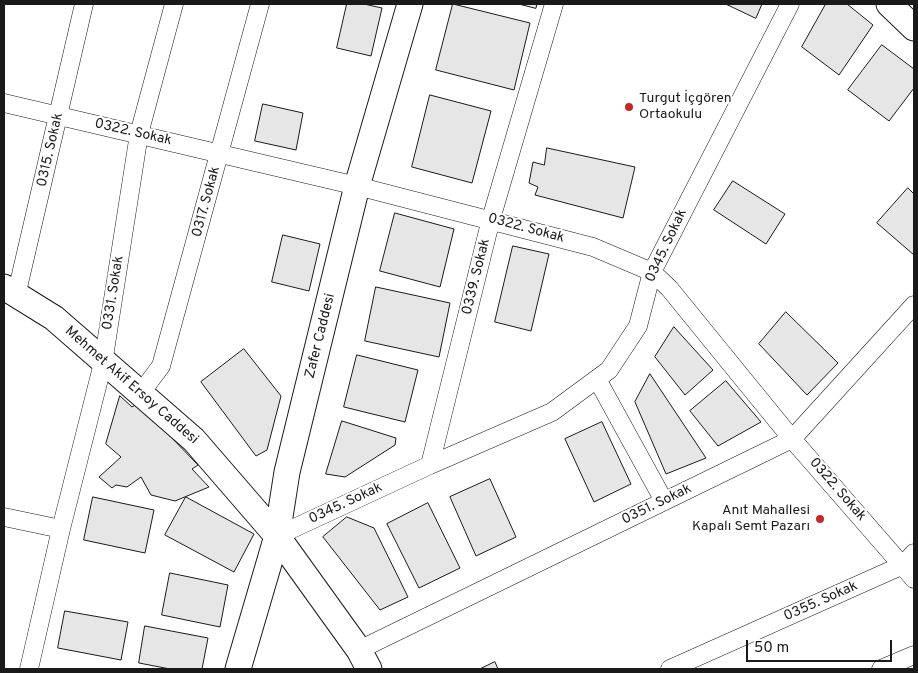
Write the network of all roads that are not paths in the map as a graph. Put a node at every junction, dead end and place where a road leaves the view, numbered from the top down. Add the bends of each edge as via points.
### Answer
1 (84, 4) edge
2 (174, 4) edge
3 (260, 4) edge
4 (410, 4) edge
5 (554, 4) edge
6 (790, 4) edge
7 (889, 4) edge
8 (914, 28) edge
9 (4, 103) edge
10 (59, 116) junction
11 (139, 134) junction
12 (220, 153) junction
13 (357, 186) junction
14 (491, 219) junction
15 (652, 272) junction
16 (10, 291) edge
17 (914, 305) edge
18 (103, 363) junction
19 (596, 379) junction
20 (140, 394) junction
21 (792, 439) junction
22 (430, 465) junction
23 (664, 501) junction
24 (4, 517) edge
25 (61, 529) junction
26 (276, 536) junction
27 (910, 566) edge
28 (914, 655) edge
29 (364, 659) edge
30 (29, 669) edge
31 (238, 669) edge
32 (670, 669) edge
33 (881, 669) edge

1 - 10 street, 0315. Sokak
2 - 11 street, 0331. Sokak
3 - 12 street, 0317. Sokak
4 - 13 street, Zafer Caddesi
5 - 14 street, 0339. Sokak
6 - 15 street, 0345. Sokak
7 - 8 street
9 - 10 street, 0322. Sokak
10 - 11 street, 0322. Sokak
10 - 16 street, 0315. Sokak
11 - 12 street, 0322. Sokak
11 - 18 street, 0331. Sokak
12 - 13 street, 0322. Sokak
12 - 20 street, 0317. Sokak via 161,366
13 - 14 street, 0322. Sokak
13 - 26 street, Zafer Caddesi via 288,472
14 - 15 street, 0322. Sokak via 593,247
14 - 22 street, 0339. Sokak
15 - 19 street, 0345. Sokak via 638,326 609,370
15 - 21 street, 0322. Sokak via 669,288
16 - 18 street, Mehmet Akif Ersoy Caddesi via 54,318
17 - 21 street, 0351. Sokak
18 - 20 street, Mehmet Akif Ersoy Caddesi
18 - 25 street, 0331. Sokak
19 - 22 street, 0345. Sokak via 552,412
19 - 23 street
20 - 26 street, Mehmet Akif Ersoy Caddesi via 194,440
21 - 23 street, 0351. Sokak
21 - 27 street, 0322. Sokak
22 - 26 street, 0345. Sokak
23 - 29 street, 0351. Sokak
24 - 25 street
25 - 30 street, 0331. Sokak
26 - 29 street, Mehmet Akif Ersoy Caddesi
26 - 31 street, Zafer Caddesi
27 - 32 street, 0355. Sokak
28 - 33 street

